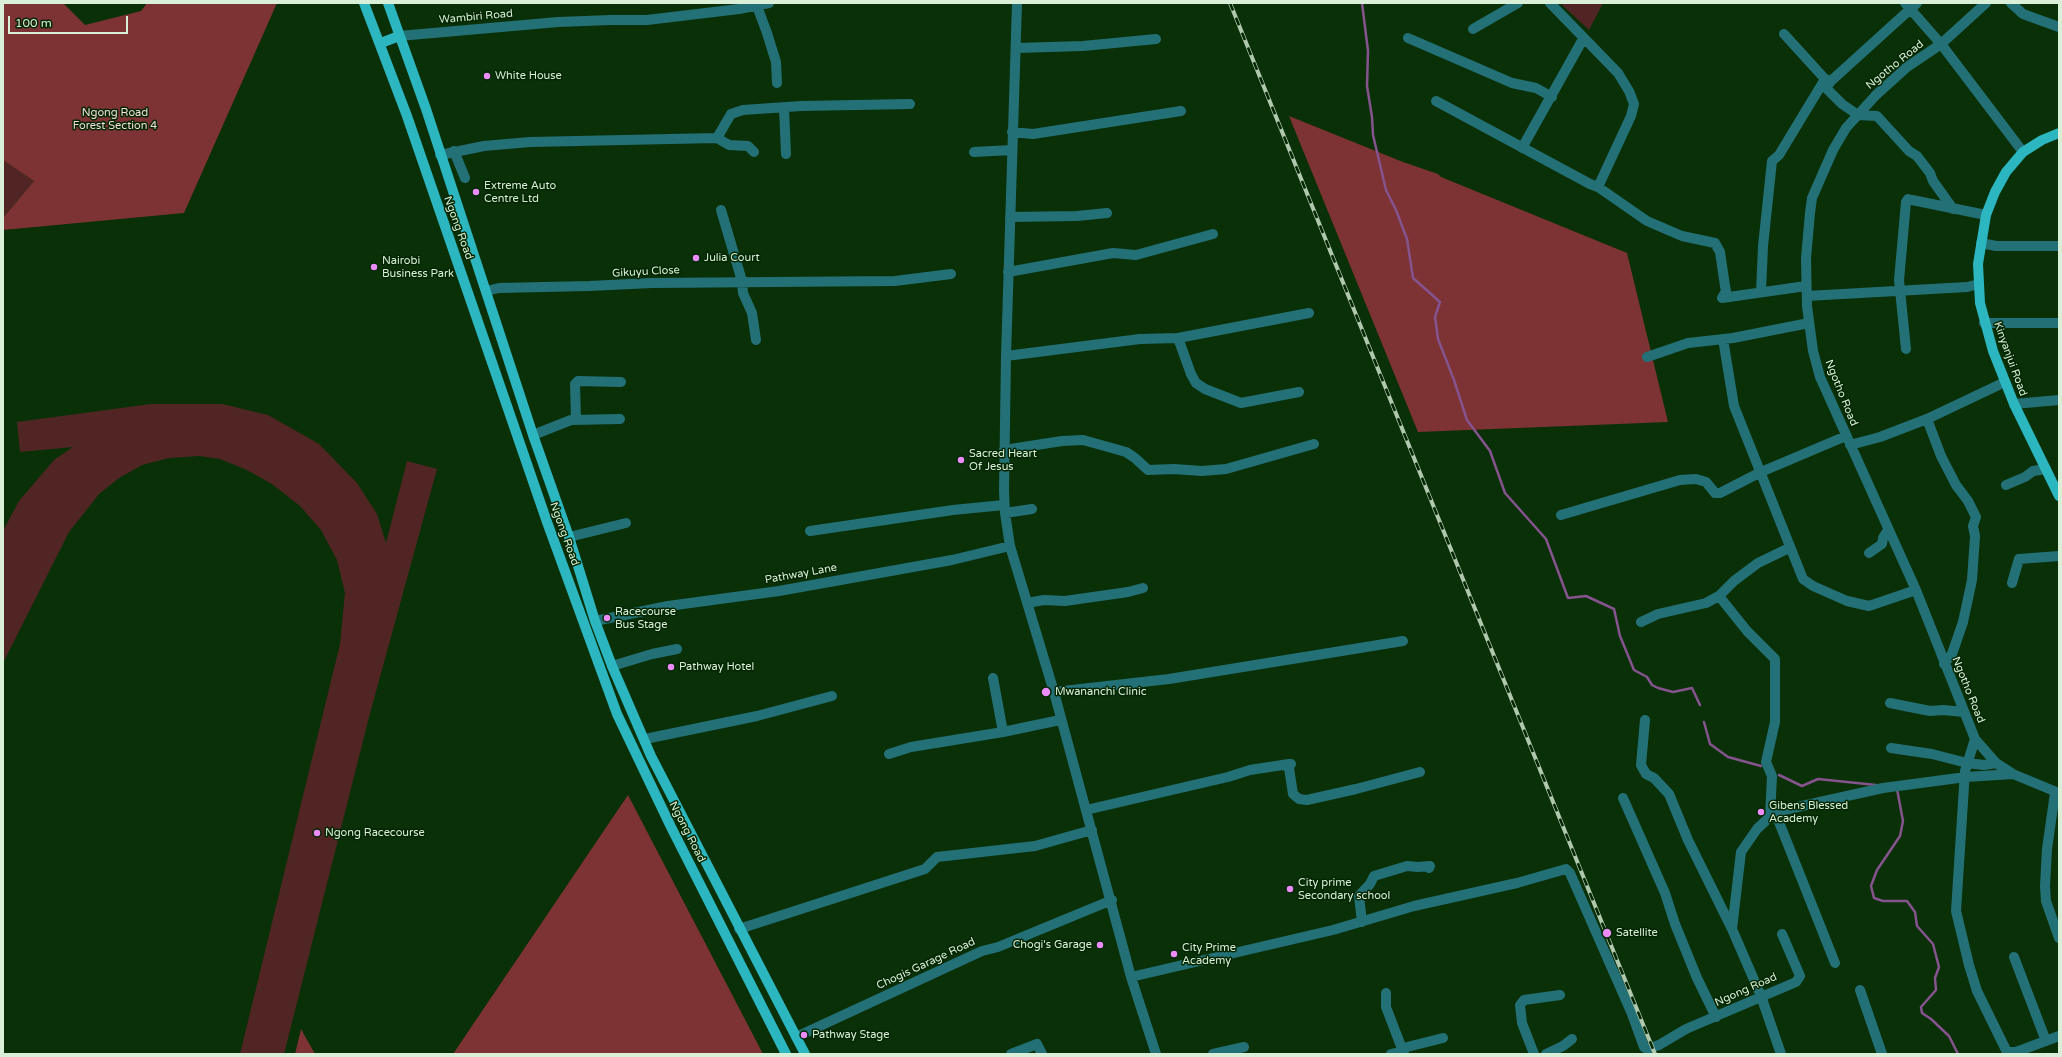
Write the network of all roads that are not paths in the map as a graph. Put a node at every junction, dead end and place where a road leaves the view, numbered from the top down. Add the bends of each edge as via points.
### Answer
1 (364, 3) edge
2 (388, 3) edge
3 (769, 3) edge
4 (1017, 3) edge
5 (1518, 3) edge
6 (1550, 3) edge
7 (1986, 3) edge
8 (2011, 3) edge
9 (1911, 5) edge
10 (757, 6) junction
11 (2059, 27) edge
12 (1473, 29) dead end
13 (1784, 34) dead end
14 (399, 36) junction
15 (1408, 38) dead end
16 (1156, 39) dead end
17 (1583, 39) junction
18 (381, 43) junction
19 (1941, 44) junction
20 (1016, 48) junction
21 (1828, 80) junction
22 (777, 83) dead end
23 (1552, 96) junction
24 (1436, 101) dead end
25 (910, 104) dead end
26 (784, 108) junction
27 (1181, 111) dead end
28 (1858, 115) junction
29 (1012, 132) junction
30 (2059, 133) edge
31 (717, 138) junction
32 (1522, 148) junction
33 (1012, 150) junction
34 (454, 152) junction
35 (754, 152) dead end
36 (974, 152) dead end
37 (2023, 152) junction
38 (786, 154) dead end
39 (440, 155) junction
40 (465, 178) dead end
41 (1598, 187) junction
42 (1953, 209) junction
43 (721, 210) dead end
44 (1107, 213) dead end
45 (1986, 215) junction
46 (1010, 217) junction
47 (1213, 234) dead end
48 (1981, 243) junction
49 (2059, 246) edge
50 (1008, 272) junction
51 (952, 274) dead end
52 (742, 281) junction
53 (1979, 284) junction
54 (486, 291) junction
55 (1806, 291) junction
56 (1901, 291) junction
57 (1761, 292) junction
58 (1310, 314) dead end
59 (1809, 323) junction
60 (1984, 323) junction
61 (2059, 323) edge
62 (1178, 338) junction
63 (1723, 339) junction
64 (756, 340) dead end
65 (1906, 349) dead end
66 (1006, 356) junction
67 (1647, 357) dead end
68 (621, 382) dead end
69 (2005, 382) junction
70 (1299, 392) dead end
71 (2059, 400) edge
72 (2014, 404) junction
73 (620, 419) dead end
74 (1927, 419) junction
75 (576, 420) junction
76 (533, 435) junction
77 (1848, 440) junction
78 (1314, 444) dead end
79 (1004, 450) junction
80 (2046, 469) junction
81 (1761, 472) junction
82 (2055, 480) edge
83 (2006, 485) dead end
84 (2059, 496) edge
85 (1005, 509) junction
86 (1032, 509) dead end
87 (1561, 516) dead end
88 (626, 523) dead end
89 (1888, 530) junction
90 (810, 531) dead end
91 (569, 537) junction
92 (1010, 546) junction
93 (1789, 548) junction
94 (1869, 553) dead end
95 (2059, 556) edge
96 (2012, 584) dead end
97 (1143, 588) dead end
98 (1916, 590) junction
99 (1720, 596) junction
100 (1027, 603) junction
101 (595, 621) junction
102 (1641, 622) dead end
103 (1403, 641) dead end
104 (677, 649) dead end
105 (1944, 664) junction
106 (612, 666) junction
107 (993, 678) dead end
108 (1054, 692) junction
109 (832, 696) dead end
110 (1890, 703) dead end
111 (1964, 712) junction
112 (1060, 720) junction
113 (1645, 720) dead end
114 (1003, 732) junction
115 (645, 739) junction
116 (1975, 739) junction
117 (1892, 748) dead end
118 (889, 754) dead end
119 (1967, 763) junction
120 (1996, 763) junction
121 (1420, 772) dead end
122 (2013, 774) junction
123 (1966, 777) junction
124 (2057, 793) edge
125 (1623, 798) dead end
126 (1086, 810) junction
127 (1772, 815) junction
128 (1092, 830) junction
129 (1429, 868) dead end
130 (1112, 900) junction
131 (1362, 922) junction
132 (739, 929) junction
133 (1732, 929) junction
134 (1782, 934) dead end
135 (2059, 938) edge
136 (2014, 957) dead end
137 (1835, 964) dead end
138 (1131, 978) junction
139 (1860, 990) dead end
140 (1386, 993) dead end
141 (1560, 995) dead end
142 (1761, 996) junction
143 (1716, 1017) junction
144 (2059, 1036) edge
145 (796, 1037) junction
146 (1443, 1038) dead end
147 (1572, 1039) dead end
148 (2046, 1041) junction
149 (1244, 1047) dead end
150 (1404, 1051) edge
151 (2009, 1053) edge
152 (786, 1054) edge
153 (805, 1054) edge
154 (1011, 1054) edge
155 (1042, 1054) edge
156 (1156, 1054) edge
157 (1213, 1054) edge
158 (1391, 1054) edge
159 (1534, 1054) edge
160 (1546, 1054) edge
161 (1781, 1054) edge
162 (1882, 1054) edge

1 - 18 main road, Ngong Road
2 - 14 main road, Ngong Road
3 - 10 street, Wambiri Road
4 - 20 street
5 - 12 street
6 - 17 street
7 - 19 street, Ngotho Road
8 - 11 street via 2022,14
9 - 19 street
9 - 21 street
10 - 14 street, Wambiri Road via 647,20 558,22
10 - 22 street via 776,62
13 - 21 street
14 - 18 main road
14 - 39 main road, Ngong Road
15 - 23 street
16 - 20 street
17 - 23 street
17 - 41 street via 1618,73 1634,104 1631,116
18 - 152 main road, Ngong Road via 547,522 617,714 657,799
19 - 28 street, Ngotho Road via 1891,81
19 - 37 street
20 - 29 street
21 - 28 street via 1826,88
21 - 57 street via 1772,161
23 - 32 street
24 - 32 street
25 - 26 street
26 - 31 street via 737,110 731,114
26 - 38 street
27 - 29 street via 1033,134
28 - 42 street via 1876,116 1924,164
28 - 55 street, Ngotho Road via 1846,128 1833,150 1812,198
29 - 33 street
30 - 37 main road, Kinyanjui Road
31 - 34 street via 530,142 484,146
31 - 35 street via 732,146 748,146
32 - 41 street
33 - 36 street
33 - 46 street
34 - 39 street
34 - 40 street
37 - 45 main road, Kinyanjui Road via 2006,172
39 - 54 main road, Ngong Road
41 - 57 street via 1647,221 1682,236 1715,243 1720,252 1726,286 1722,298
42 - 45 street
42 - 56 street via 1908,199 1906,202 1900,255
43 - 52 street
44 - 46 street
45 - 48 main road, Kinyanjui Road
46 - 50 street
47 - 50 street via 1136,255 1113,253
48 - 49 street via 1996,246
48 - 53 main road, Kinyanjui Road
50 - 66 street
51 - 52 street, Gikuyu Close via 895,281
52 - 54 street, Gikuyu Close via 535,286
52 - 64 street via 743,293 752,313
53 - 56 street
53 - 60 main road, Kinyanjui Road
54 - 76 main road, Ngong Road
55 - 56 street
55 - 57 street
55 - 59 street, Ngotho Road
56 - 65 street
58 - 62 street
59 - 63 street
59 - 77 street, Ngotho Road via 1820,377
60 - 61 street
60 - 69 main road, Kinyanjui Road
62 - 66 street via 1140,339
62 - 70 street via 1191,374 1196,383 1205,390 1241,403
63 - 67 street via 1688,343
63 - 81 street via 1734,406
66 - 79 street
68 - 75 street via 578,381 575,384
69 - 72 main road, Kinyanjui Road
69 - 74 street
71 - 72 street
72 - 80 main road, Kinyanjui Road
73 - 75 street
74 - 77 street via 1880,437
74 - 105 street via 1947,468 1976,517 1973,526 1975,536 1972,580 1963,622 1952,654
75 - 76 street via 564,422
76 - 91 main road, Ngong Road
77 - 81 street
77 - 89 street, Ngotho Road
78 - 79 street via 1226,469 1202,471 1150,470 1126,452 1083,440
79 - 85 street
80 - 82 main road, Kinyanjui Road
80 - 83 street via 2033,471
81 - 87 street via 1720,493 1715,493 1706,482 1696,479 1680,480
81 - 93 street
82 - 84 main road, Kinyanjui Road
85 - 86 street
85 - 90 street via 953,510
85 - 92 street
88 - 91 street
89 - 94 street via 1882,544
89 - 98 street, Ngotho Road
91 - 101 main road, Ngong Road
92 - 100 street
92 - 101 street, Pathway Lane via 952,560 779,591 668,606
93 - 98 street via 1803,579 1847,601 1868,606
93 - 99 street via 1758,563 1734,581
95 - 96 street via 2019,559
97 - 100 street via 1076,600
98 - 105 street, Ngotho Road
99 - 102 street via 1694,607 1658,614
99 - 127 street via 1747,631 1775,659 1775,722 1766,762 1772,776
100 - 108 street
101 - 106 main road, Ngong Road
103 - 108 street via 1169,679
104 - 106 street
105 - 111 street, Ngotho Road
106 - 115 main road, Ngong Road
107 - 114 street
108 - 112 street
109 - 115 street via 757,716
110 - 111 street via 1930,711
111 - 116 street, Ngotho Road
112 - 114 street
112 - 126 street
113 - 133 street via 1641,765 1646,774 1654,778 1669,794 1688,840
114 - 118 street via 911,747
115 - 132 main road, Ngong Road via 651,756
116 - 119 street
116 - 120 street, Ngotho Road
117 - 119 street via 1926,752
119 - 120 street
119 - 123 street
120 - 122 street, Ngotho Road
121 - 126 street via 1307,800 1299,799 1293,794 1287,767 1291,764 1286,764 1250,770
122 - 123 street
122 - 124 street, Ngotho Road
123 - 127 street via 1883,788
123 - 151 street via 1957,897 1958,920 1977,991
124 - 135 street, Ngotho Road via 2047,849 2045,886 2046,901
125 - 143 street via 1665,893 1697,978
126 - 128 street
127 - 133 street via 1741,852
127 - 137 street
128 - 130 street
128 - 132 street via 1035,846 938,857 925,869
129 - 131 street via 1430,866 1407,866 1374,876 1359,896
130 - 138 street
130 - 145 street, Chogis Garage Road via 998,948 982,951
131 - 138 street
131 - 143 street, Ngong Road via 1414,906 1517,883 1566,869 1632,1014 1644,1047 1647,1049 1659,1045 1686,1029
132 - 145 main road, Ngong Road
133 - 142 street
134 - 142 street, Ngong Road via 1800,976 1796,982
136 - 148 street
138 - 156 street
139 - 162 street
140 - 150 street via 1386,1008
141 - 159 street via 1524,1000 1520,1005 1522,1023
142 - 143 street, Ngong Road
142 - 161 street
144 - 148 street
145 - 153 main road, Ngong Road
146 - 150 street
147 - 160 street via 1564,1046
148 - 151 street
149 - 157 street
150 - 158 street
154 - 155 street via 1036,1044

